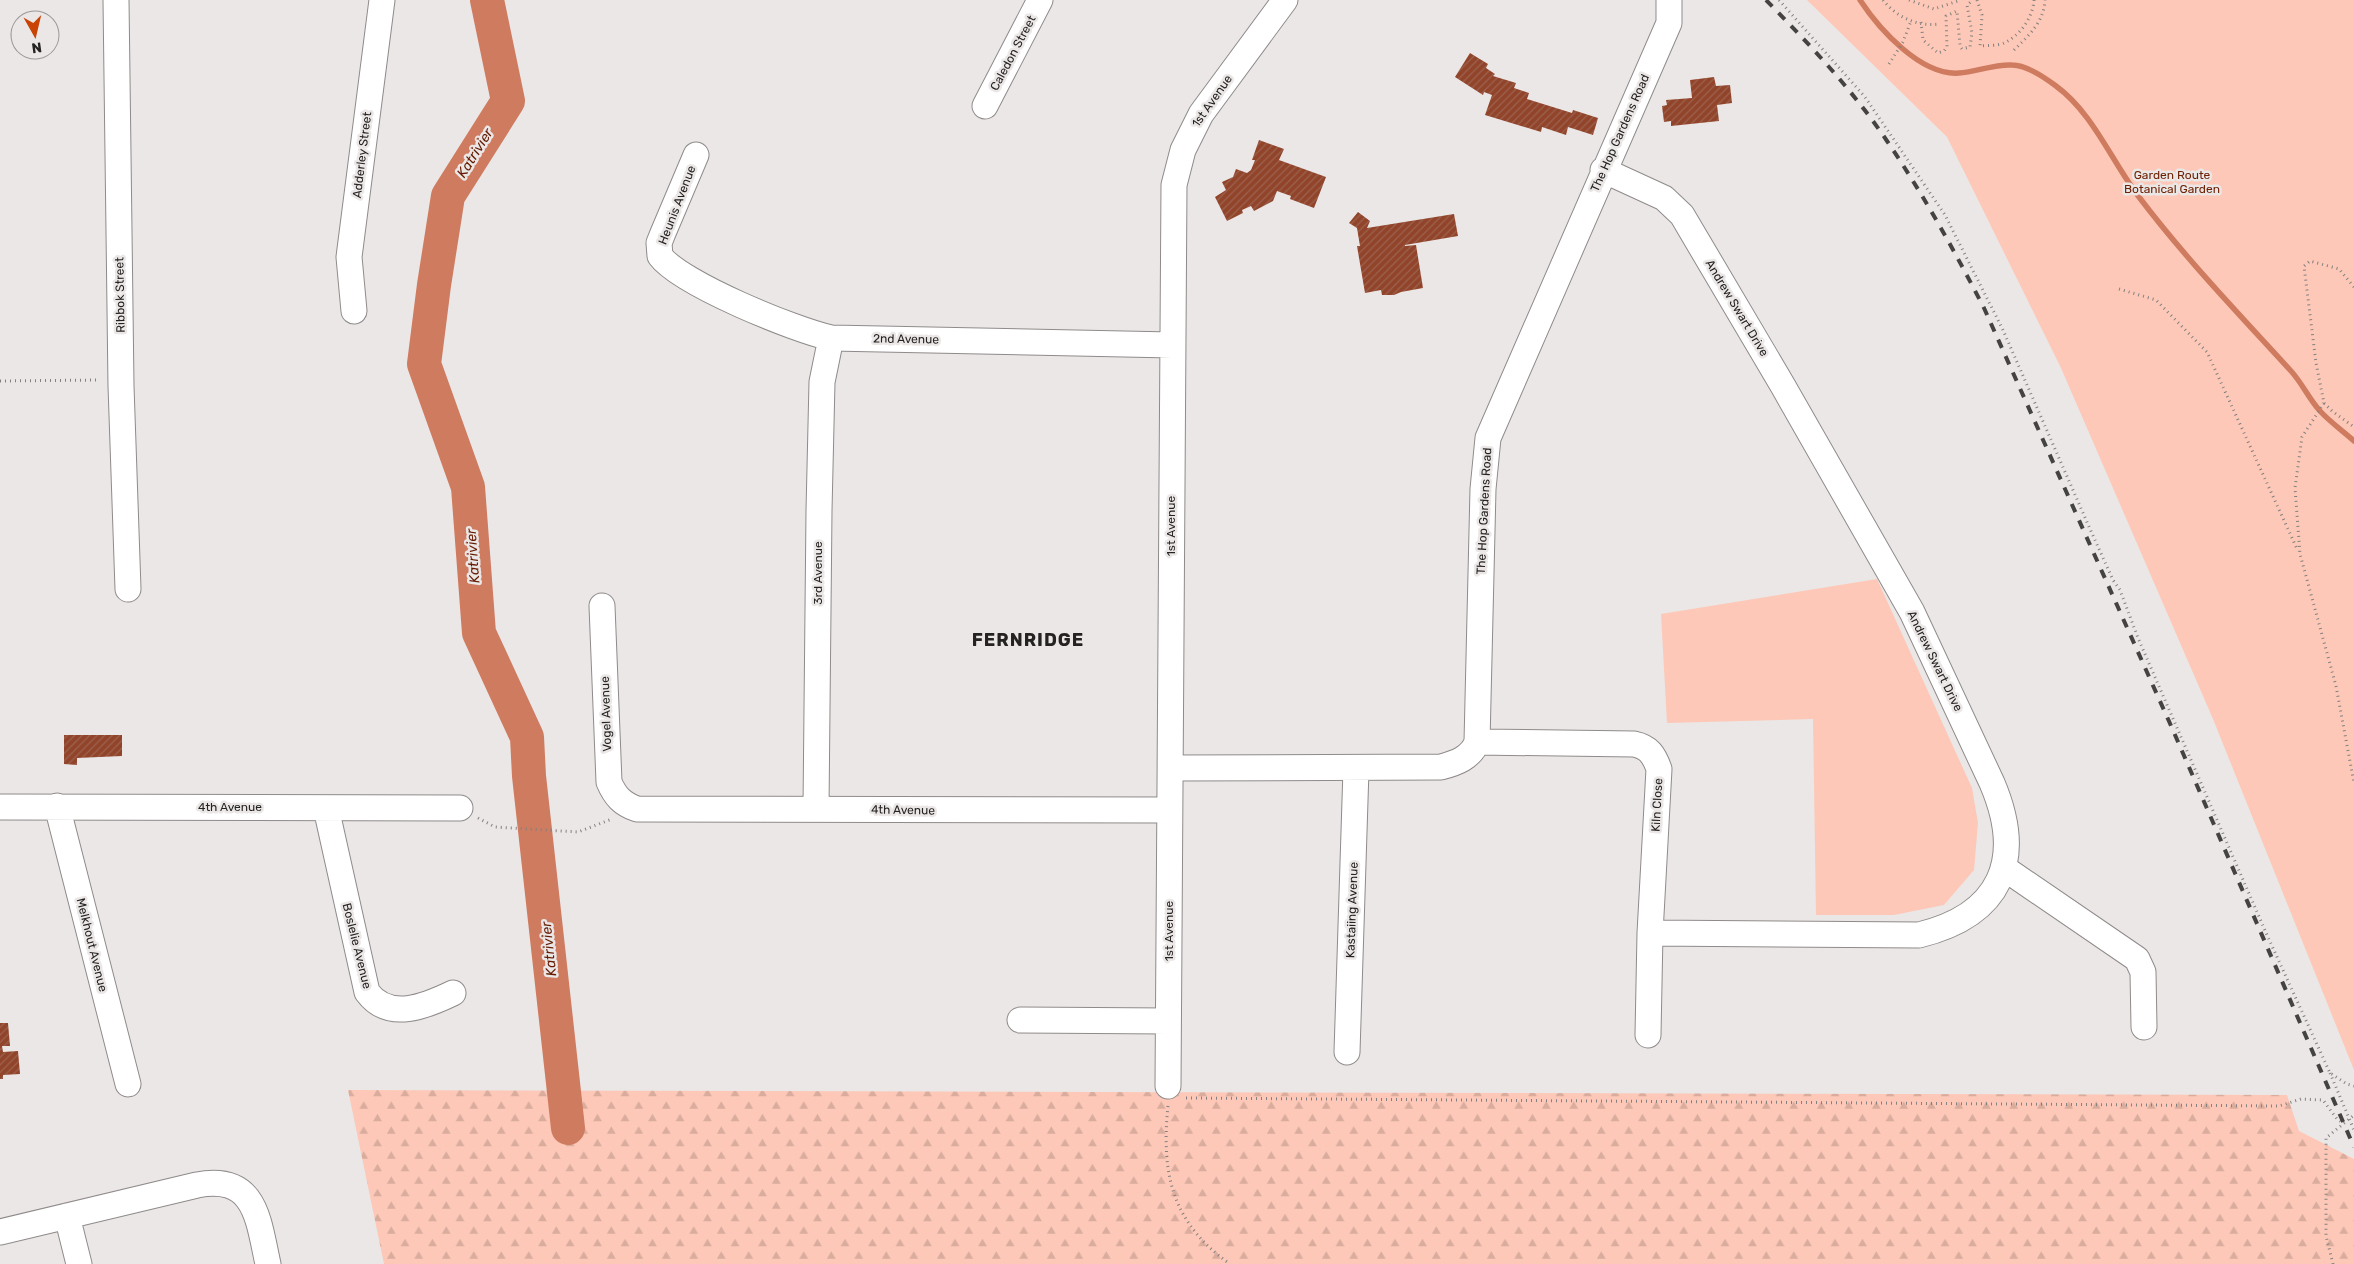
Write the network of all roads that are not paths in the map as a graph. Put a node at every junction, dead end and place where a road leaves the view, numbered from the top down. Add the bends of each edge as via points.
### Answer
1 (116, 0) edge
2 (382, 0) edge
3 (1040, 0) edge
4 (1285, 0) edge
5 (1669, 0) edge
6 (985, 106) dead end
7 (696, 155) dead end
8 (1603, 170) junction
9 (660, 256) joint
10 (354, 311) dead end
11 (831, 338) junction
12 (1172, 346) junction
13 (128, 589) dead end
14 (602, 606) dead end
15 (1477, 742) junction
16 (1170, 768) junction
17 (1356, 769) junction
18 (57, 806) junction
19 (0, 807) edge
20 (326, 808) junction
21 (460, 808) road end
22 (816, 808) junction
23 (637, 809) joint
24 (1169, 810) junction
25 (2004, 868) junction
26 (1650, 933) junction
27 (453, 993) dead end
28 (1020, 1020) dead end
29 (1168, 1021) junction
30 (2144, 1026) dead end
31 (1648, 1035) dead end
32 (1347, 1052) dead end
33 (128, 1084) dead end
34 (1169, 1091) road end
35 (67, 1216) junction
36 (0, 1232) edge
37 (79, 1264) edge
38 (268, 1264) edge

1 - 13 street, Ribbok Street via 121,380
2 - 10 street, Adderley Street via 350,257
3 - 6 street, Caledon Street
4 - 12 street, 1st Avenue via 1201,114 1183,150 1174,185
5 - 8 street, The Hop Gardens Road via 1669,22
7 - 9 street, Heunis Avenue via 663,233
8 - 15 street, The Hop Gardens Road via 1488,438 1483,488
8 - 25 street, Andrew Swart Drive via 1675,206 1783,386 1912,612 1992,783 2002,805 2007,832
9 - 11 street, 2nd Avenue via 686,277 736,302
11 - 12 street, 2nd Avenue
11 - 22 street, 3rd Avenue via 822,382
12 - 16 street, 1st Avenue
14 - 23 street, Vogel Avenue via 609,782 619,800
15 - 17 street via 1474,750 1462,760 1440,767
15 - 26 street, Kiln Close via 1634,744 1649,750 1659,769
16 - 17 street
16 - 24 street, 1st Avenue
17 - 32 street, Kastaiing Avenue
18 - 19 street, 4th Avenue
18 - 20 street, 4th Avenue
18 - 33 street, Melkhout Avenue
20 - 21 street, 4th Avenue
20 - 27 street, Boslelie Avenue via 368,992 377,1003 386,1007 410,1010
22 - 23 street, 4th Avenue
22 - 24 street, 4th Avenue
24 - 29 street, 1st Avenue
25 - 26 street, Andrew Swart Drive via 1987,898 1962,920 1941,930 1919,935
25 - 30 street via 2137,959 2142,972
26 - 31 street, Kiln Close
28 - 29 street
29 - 34 street, 1st Avenue
35 - 36 street
35 - 37 street
35 - 38 street via 197,1185 226,1183 242,1192 256,1214

